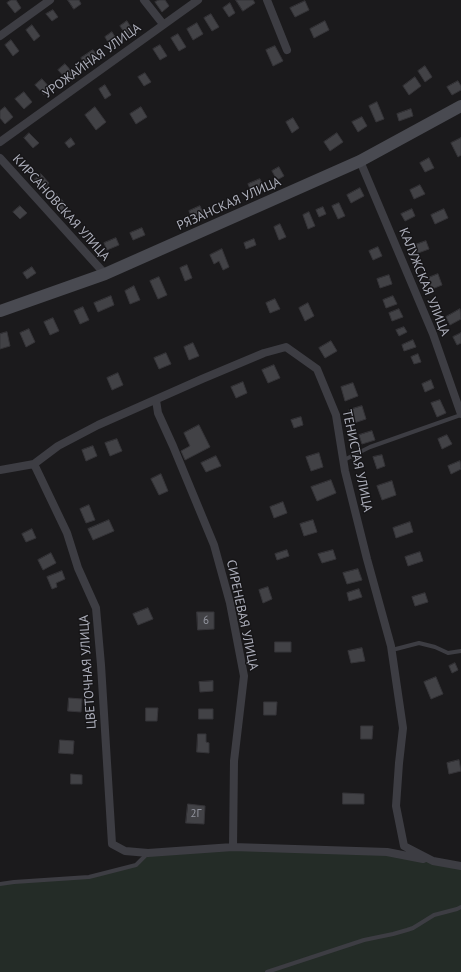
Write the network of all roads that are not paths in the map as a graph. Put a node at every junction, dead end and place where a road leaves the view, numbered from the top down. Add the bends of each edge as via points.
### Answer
1 (50, 0) edge
2 (144, 0) edge
3 (198, 0) edge
4 (267, 0) edge
5 (163, 24) junction
6 (0, 36) edge
7 (287, 50) dead end
8 (461, 106) edge
9 (0, 142) edge
10 (0, 158) edge
11 (360, 161) junction
12 (105, 274) junction
13 (0, 311) edge
14 (156, 400) junction
15 (461, 415) edge
16 (344, 460) junction
17 (34, 464) junction
18 (0, 470) edge
19 (392, 650) junction
20 (461, 651) edge
21 (233, 847) junction
22 (148, 852) junction
23 (433, 861) junction
24 (461, 866) edge
25 (0, 884) edge
26 (461, 907) edge
27 (266, 972) edge

1 - 6 street
2 - 5 street
3 - 5 street, УРОЖАЙНАЯ УЛИЦА
4 - 7 street
5 - 9 street, УРОЖАЙНАЯ УЛИЦА
8 - 11 main road, РЯЗАНСКАЯ УЛИЦА
10 - 12 street, КИРСАНОВСКАЯ УЛИЦА
11 - 12 main road, РЯЗАНСКАЯ УЛИЦА
11 - 15 street, КАЛУЖСКАЯ УЛИЦА via 433,334
12 - 13 main road, РЯЗАНСКАЯ УЛИЦА
14 - 16 street, ТЕНИСТАЯ УЛИЦА via 257,356 286,347 317,369 336,415
14 - 17 street, ТЕНИСТАЯ УЛИЦА via 98,425 58,446
14 - 21 street, СИРЕНЕВАЯ УЛИЦА via 158,413 214,545 230,603 244,676 234,761
15 - 16 lane via 370,447
16 - 19 street, ТЕНИСТАЯ УЛИЦА via 367,560
17 - 18 street, ТЕНИСТАЯ УЛИЦА
17 - 22 street, ЦВЕТОЧНАЯ УЛИЦА via 67,533 78,568 96,608 112,844 125,850
19 - 20 lane via 419,643 448,653
19 - 23 street, ТЕНИСТАЯ УЛИЦА via 403,728 396,806 404,846
21 - 22 street
21 - 23 street via 387,852
22 - 25 lane via 136,865 89,877
23 - 24 street, ТЕНИСТАЯ УЛИЦА
26 - 27 lane via 434,915 413,928 364,940

